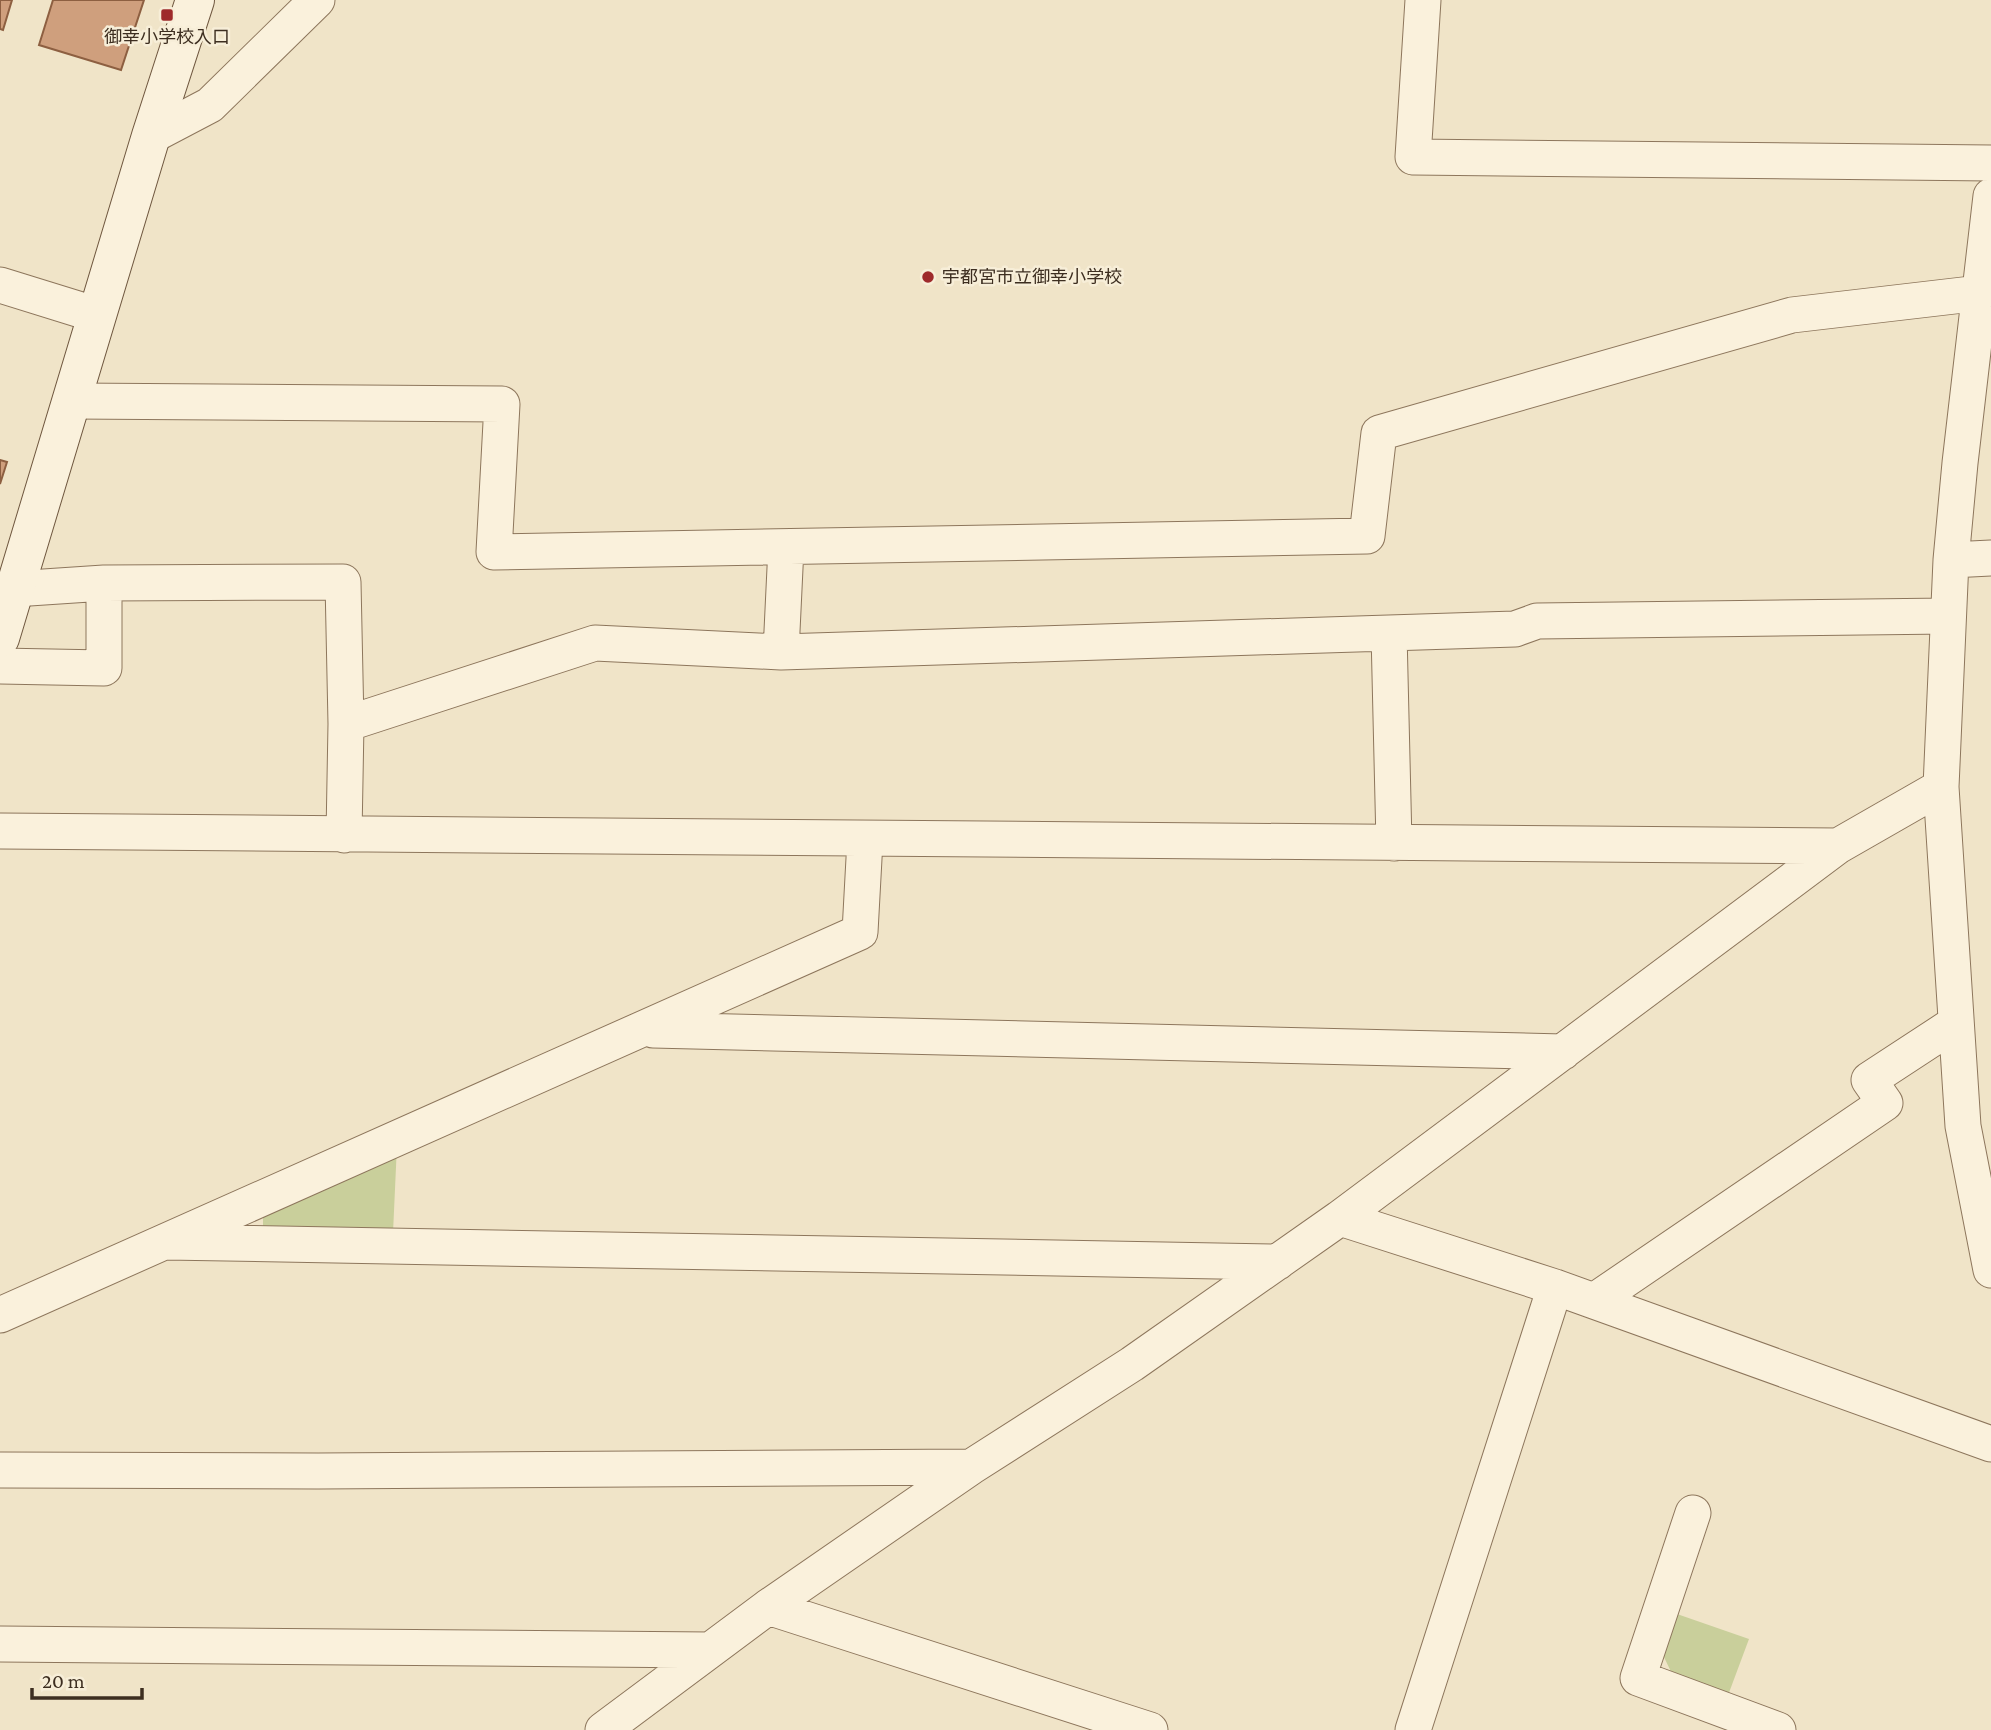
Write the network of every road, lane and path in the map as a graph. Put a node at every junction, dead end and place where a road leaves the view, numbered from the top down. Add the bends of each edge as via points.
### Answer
1 (195, 0) edge
2 (317, 0) edge
3 (1423, 0) edge
4 (151, 136) junction
5 (1991, 163) edge
6 (1991, 196) edge
7 (1988, 251) edge
8 (0, 285) edge
9 (1980, 293) junction
10 (97, 314) junction
11 (72, 401) junction
12 (786, 547) junction
13 (1991, 558) edge
14 (1951, 560) junction
15 (104, 583) junction
16 (14, 589) junction
17 (1948, 616) junction
18 (1389, 633) junction
19 (0, 638) edge
20 (781, 652) junction
21 (0, 666) edge
22 (346, 724) junction
23 (1941, 787) junction
24 (0, 831) edge
25 (344, 835) junction
26 (866, 840) junction
27 (1394, 843) junction
28 (1838, 846) junction
29 (1956, 1023) junction
30 (642, 1029) junction
31 (1563, 1052) junction
32 (1340, 1218) junction
33 (166, 1242) junction
34 (1278, 1262) junction
35 (1991, 1270) edge
36 (1555, 1287) junction
37 (1594, 1301) junction
38 (0, 1315) edge
39 (1991, 1444) edge
40 (971, 1467) junction
41 (0, 1470) edge
42 (1693, 1513) dead end
43 (768, 1606) junction
44 (0, 1644) edge
45 (710, 1650) junction
46 (603, 1730) edge
47 (1150, 1730) edge
48 (1413, 1730) edge
49 (1778, 1730) edge

1 - 4 street
2 - 4 street via 209,105
3 - 5 street via 1413,157
4 - 10 street
6 - 7 street
7 - 9 street
8 - 10 street
9 - 12 street via 1792,314 1379,433 1367,537
9 - 14 street
10 - 11 street
11 - 12 street via 502,404 494,552
11 - 16 street
12 - 20 street
13 - 14 street
14 - 17 street
15 - 16 street
15 - 21 street via 104,668
15 - 22 street via 342,582
16 - 19 street
17 - 18 street via 1537,621 1515,629
17 - 23 street
18 - 20 street
18 - 27 street
20 - 22 street via 595,643
22 - 25 street
23 - 28 street
23 - 29 street
24 - 25 street
25 - 26 street
26 - 27 street
26 - 30 street via 860,932
27 - 28 street
28 - 31 street
29 - 35 street via 1963,1126
29 - 37 street via 1869,1080 1885,1102
30 - 31 street
30 - 33 street
31 - 32 street
32 - 34 street
32 - 36 street
33 - 34 street
33 - 38 street
34 - 40 street via 1132,1364
36 - 37 street
36 - 48 street
37 - 39 street
40 - 41 street
40 - 43 street
42 - 49 street via 1638,1678
43 - 45 street
43 - 47 street
44 - 45 street
45 - 46 street

